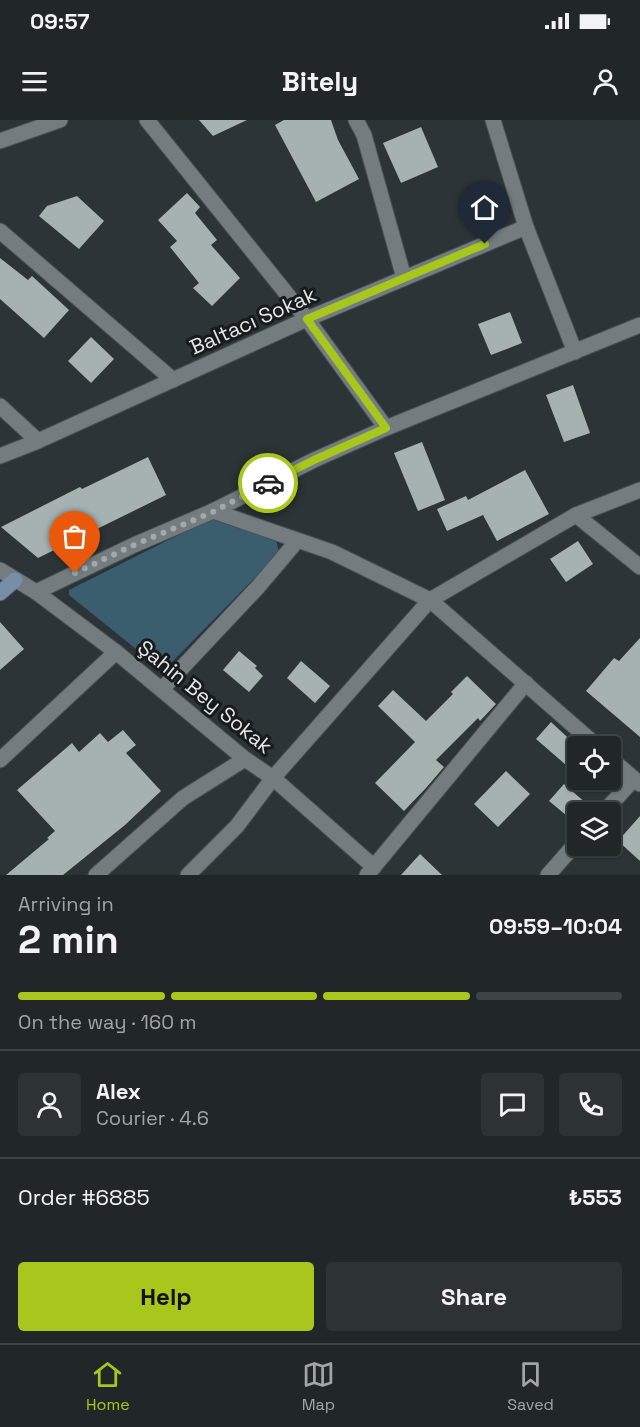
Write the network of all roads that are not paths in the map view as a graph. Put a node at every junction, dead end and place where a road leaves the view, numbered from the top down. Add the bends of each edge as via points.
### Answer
1 (147, 120) edge
2 (356, 120) edge
3 (494, 120) edge
4 (56, 121) edge
5 (0, 141) edge
6 (526, 227) junction
7 (0, 231) edge
8 (404, 278) junction
9 (307, 319) junction
10 (640, 326) edge
11 (576, 352) junction
12 (173, 380) junction
13 (0, 406) edge
14 (386, 428) junction
15 (38, 441) junction
16 (0, 456) edge
17 (640, 490) edge
18 (213, 512) junction
19 (576, 516) junction
20 (297, 541) junction
21 (640, 567) edge
22 (0, 570) edge
23 (15, 580) junction
24 (36, 592) junction
25 (0, 593) edge
26 (430, 600) junction
27 (116, 652) junction
28 (526, 684) junction
29 (162, 689) junction
30 (585, 736) edge
31 (245, 759) junction
32 (0, 760) edge
33 (621, 767) edge
34 (273, 778) junction
35 (637, 781) edge
36 (615, 802) edge
37 (567, 853) edge
38 (371, 871) edge
39 (96, 875) edge
40 (188, 875) edge
41 (548, 875) edge

1 - 9 street
2 - 8 street via 364,135
3 - 6 street
4 - 5 street
6 - 8 street, Baltacı Sokak
6 - 11 street
7 - 12 street
8 - 9 street, Baltacı Sokak
9 - 12 street, Baltacı Sokak
9 - 14 street
10 - 11 street
11 - 14 street
12 - 15 street, Baltacı Sokak
13 - 15 street
14 - 18 street
15 - 16 street, Baltacı Sokak
17 - 19 street
18 - 20 street
18 - 24 street
19 - 21 street
19 - 26 street
20 - 26 street via 332,552
20 - 29 street
22 - 23 street, Şahin Bey Sokak
23 - 24 street, Şahin Bey Sokak
23 - 25 street
24 - 27 street, Şahin Bey Sokak
26 - 28 street
26 - 34 street
27 - 29 street, Şahin Bey Sokak
27 - 32 street
28 - 30 street
28 - 38 street
29 - 31 street, Şahin Bey Sokak
31 - 34 street, Şahin Bey Sokak
31 - 39 street via 183,798
33 - 35 street
34 - 38 street, Şahin Bey Sokak
34 - 40 street via 237,826
35 - 36 street
37 - 41 street

